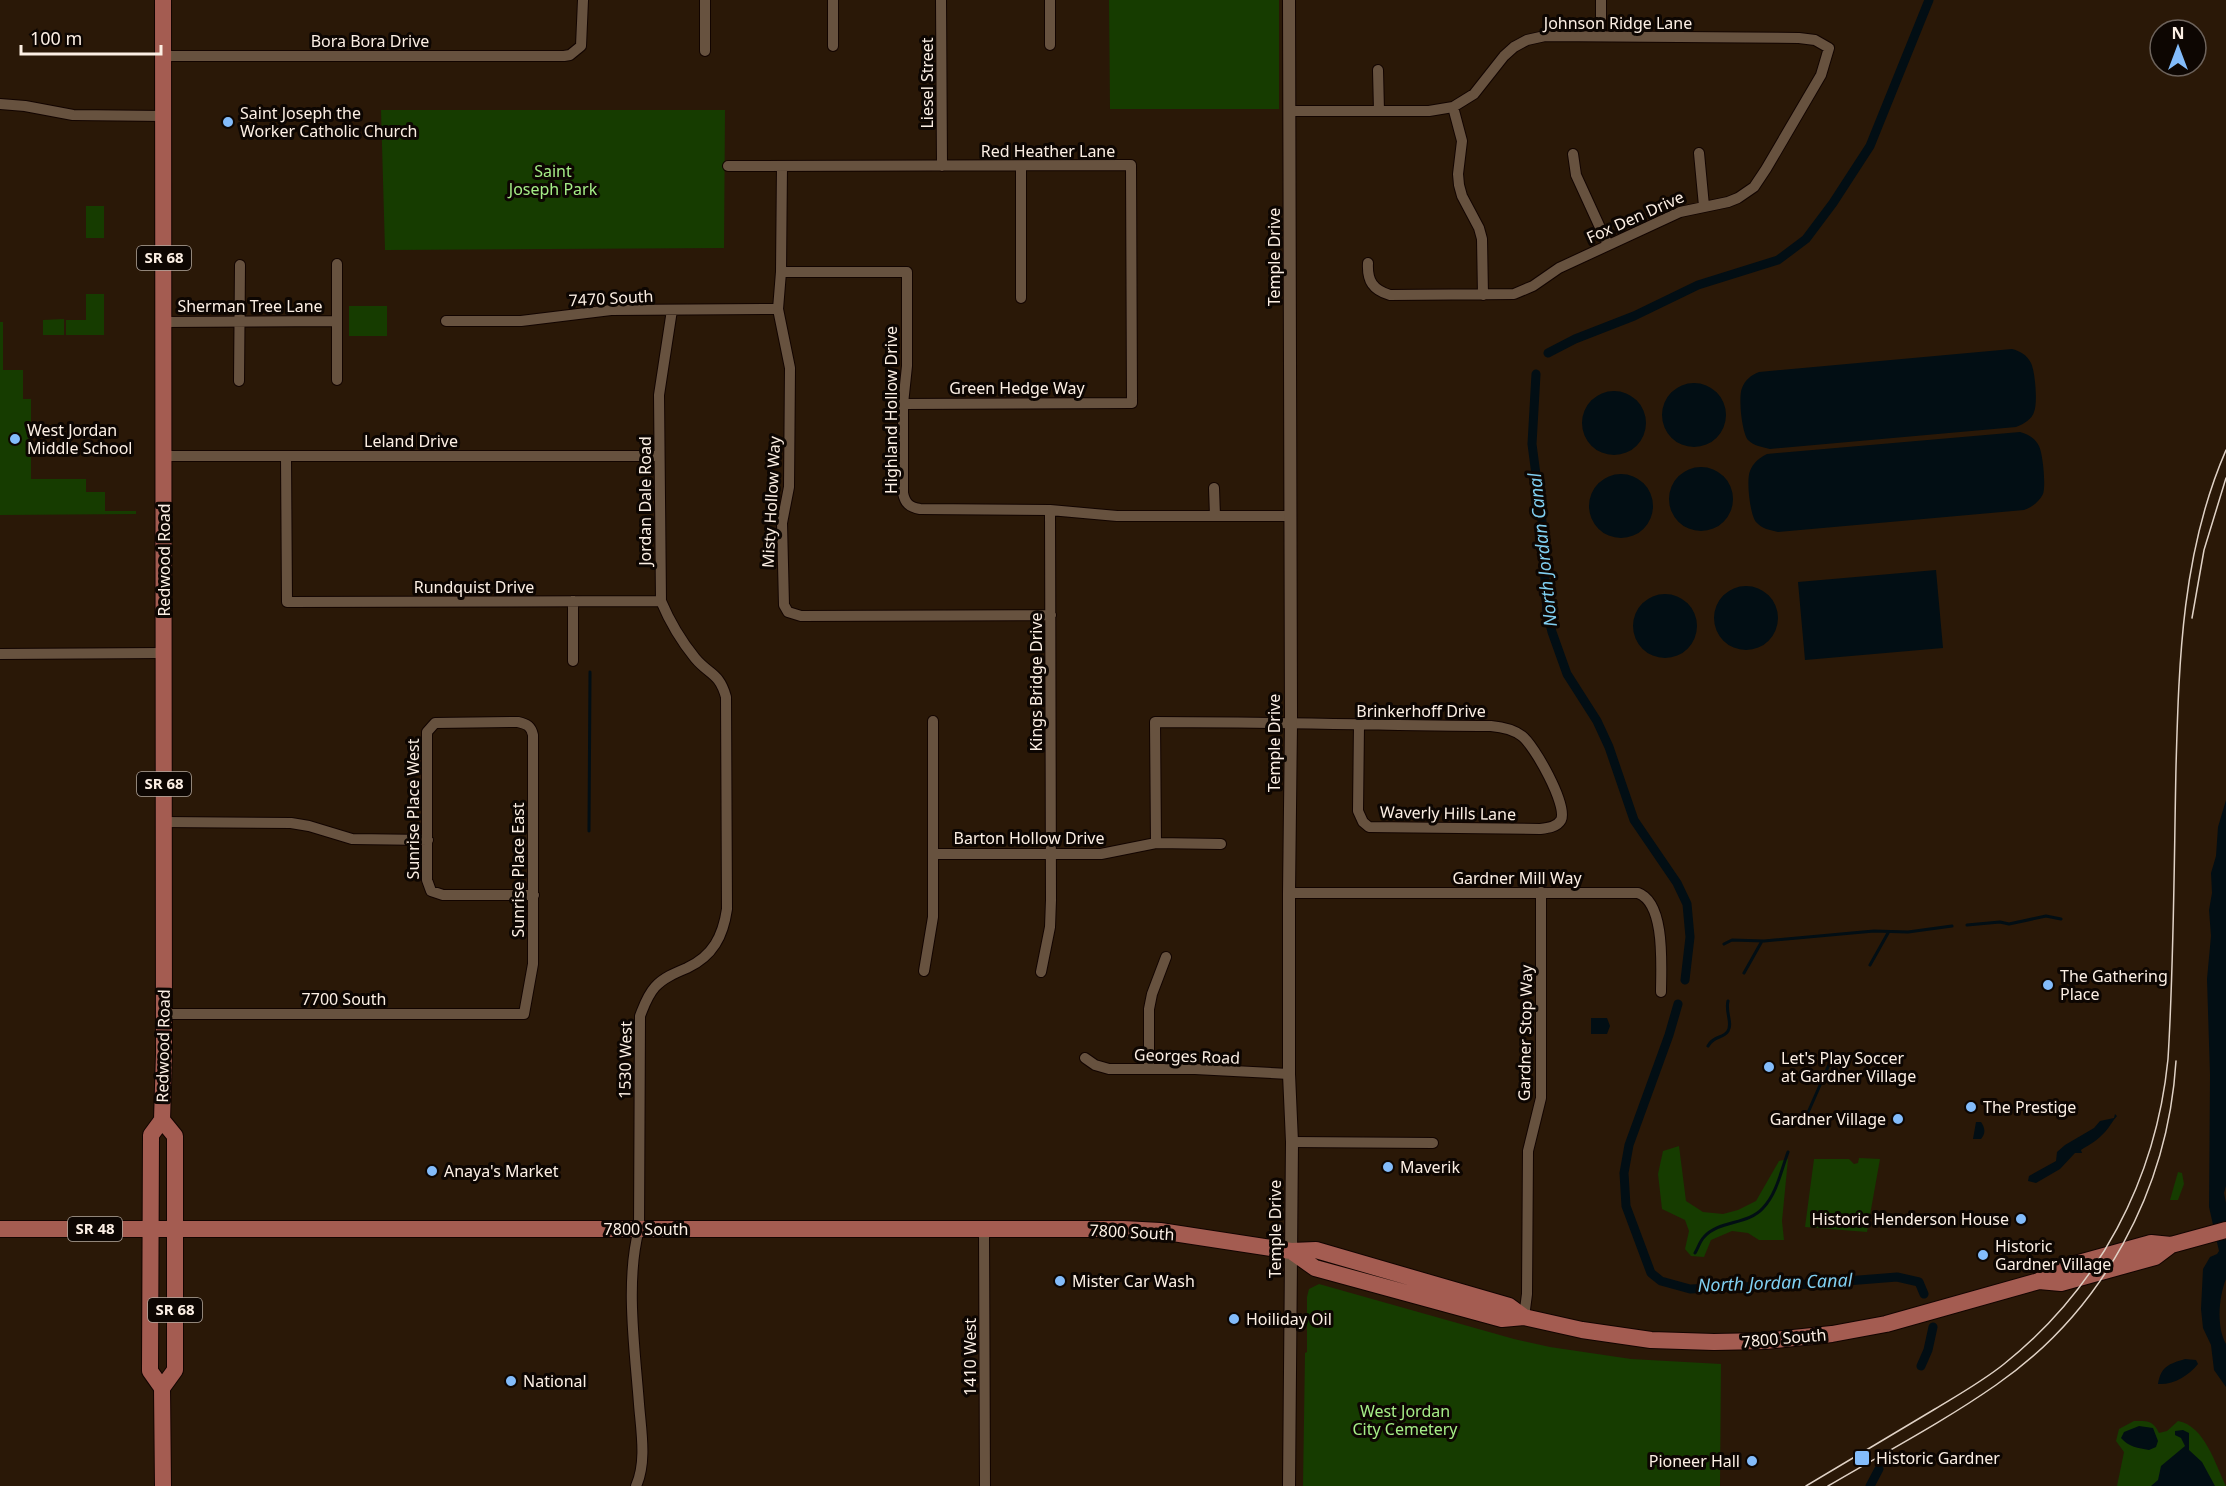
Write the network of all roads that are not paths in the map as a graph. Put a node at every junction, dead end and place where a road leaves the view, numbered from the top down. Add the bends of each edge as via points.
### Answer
1 (163, 0) edge
2 (583, 0) edge
3 (705, 0) edge
4 (833, 0) edge
5 (941, 0) edge
6 (1050, 0) edge
7 (1289, 0) edge
8 (1601, 0) edge
9 (1601, 36) junction
10 (1050, 45) dead end
11 (833, 46) dead end
12 (1829, 48) joint
13 (705, 51) dead end
14 (163, 56) junction
15 (1378, 70) dead end
16 (0, 104) edge
17 (1453, 108) junction
18 (1290, 111) junction
19 (1378, 111) junction
20 (163, 116) junction
21 (1573, 153) dead end
22 (1699, 153) dead end
23 (728, 166) dead end
24 (782, 166) junction
25 (942, 166) junction
26 (1021, 166) junction
27 (1704, 206) junction
28 (1608, 245) junction
29 (1368, 263) dead end
30 (338, 264) dead end
31 (240, 265) dead end
32 (781, 272) junction
33 (1483, 295) junction
34 (1021, 298) dead end
35 (778, 309) junction
36 (672, 310) junction
37 (240, 321) junction
38 (338, 321) junction
39 (446, 321) dead end
40 (164, 322) junction
41 (337, 380) dead end
42 (239, 381) dead end
43 (1132, 403) joint
44 (903, 404) junction
45 (164, 456) junction
46 (286, 456) junction
47 (659, 456) junction
48 (1214, 488) dead end
49 (1050, 510) junction
50 (1215, 516) junction
51 (1290, 516) junction
52 (573, 601) junction
53 (661, 601) junction
54 (1051, 615) junction
55 (164, 653) junction
56 (0, 654) edge
57 (573, 661) dead end
58 (933, 721) dead end
59 (1291, 724) junction
60 (1359, 725) junction
61 (529, 726) joint
62 (164, 822) junction
63 (1558, 823) joint
64 (428, 840) junction
65 (1156, 843) junction
66 (1221, 843) dead end
67 (933, 854) junction
68 (1051, 854) junction
69 (1541, 892) junction
70 (1289, 893) junction
71 (534, 895) junction
72 (1166, 957) dead end
73 (924, 971) dead end
74 (1041, 972) dead end
75 (1660, 992) dead end
76 (164, 1014) junction
77 (524, 1014) joint
78 (1085, 1059) dead end
79 (1149, 1069) junction
80 (1289, 1074) junction
81 (162, 1120) junction
82 (1292, 1142) junction
83 (1433, 1143) dead end
84 (984, 1228) junction
85 (0, 1229) edge
86 (150, 1229) junction
87 (175, 1229) junction
88 (639, 1229) junction
89 (2226, 1230) edge
90 (1291, 1251) junction
91 (1524, 1317) junction
92 (162, 1388) junction
93 (163, 1486) edge
94 (636, 1486) edge
95 (985, 1486) edge
96 (1289, 1486) edge

1 - 14 main road, Redwood Road / SR 68
2 - 14 street, Bora Bora Drive via 581,46 564,56
3 - 13 street
4 - 11 street
5 - 25 street, Liesel Street
6 - 10 street
7 - 18 street, Temple Drive
8 - 9 street
9 - 12 street, Johnson Ridge Lane via 1799,38 1815,40
9 - 17 street, Johnson Ridge Lane via 1545,36 1527,40 1504,56 1474,94
12 - 27 street, Fox Den Drive via 1821,75 1754,187 1738,198
14 - 20 main road, Redwood Road / SR 68
15 - 19 street
16 - 20 street via 73,115
17 - 19 street
17 - 33 street via 1462,141 1459,185 1482,239
18 - 19 street
18 - 51 street, Temple Drive
20 - 40 main road, Redwood Road / SR 68
21 - 28 street via 1576,174
22 - 27 street
23 - 24 street, Red Heather Lane
24 - 25 street, Red Heather Lane
24 - 32 street
25 - 26 street, Red Heather Lane
26 - 34 street
26 - 43 street, Red Heather Lane via 1131,165
27 - 28 street, Fox Den Drive via 1680,212
28 - 33 street, Fox Den Drive via 1559,268 1525,290 1502,296
29 - 33 street, Fox Den Drive via 1371,284 1378,292 1390,296
30 - 38 street
31 - 37 street
32 - 35 street
32 - 44 street, Highland Hollow Drive via 907,272
35 - 36 street, 7470 South
35 - 54 street, Misty Hollow Way via 789,368 789,487 782,523 782,595 788,612 801,616
36 - 39 street, 7470 South via 594,311 521,321
36 - 47 street, Jordan Dale Road via 660,376
37 - 38 street, Sherman Tree Lane
37 - 40 street, Sherman Tree Lane
37 - 42 street
38 - 41 street
40 - 45 main road, Redwood Road / SR 68
43 - 44 street, Green Hedge Way
44 - 49 street, Highland Hollow Drive via 903,493 907,504 920,510
45 - 46 street, Leland Drive
45 - 55 main road, Redwood Road / SR 68
46 - 47 street, Leland Drive
46 - 52 street, Rundquist Drive via 287,602
47 - 53 street, Jordan Dale Road
48 - 50 street
49 - 50 street, Highland Hollow Drive via 1117,516
49 - 54 street, Kings Bridge Drive
50 - 51 street, Highland Hollow Drive
51 - 59 street, Temple Drive
52 - 53 street, Rundquist Drive
52 - 57 street
53 - 88 street, 1530 West via 694,656 720,681 726,697 727,909 715,946 704,958 655,986 640,1017
54 - 68 street, Kings Bridge Drive
55 - 56 street
55 - 62 main road, Redwood Road / SR 68
58 - 67 street
59 - 60 street, Brinkerhoff Drive
59 - 65 street via 1155,722
59 - 70 street, Temple Drive
60 - 63 street, Brinkerhoff Drive via 1491,726 1517,732 1538,754 1560,803 1562,814
60 - 63 street, Waverly Hills Lane via 1358,811 1369,827 1540,829
61 - 64 street, Sunrise Place West via 518,722 441,722 430,726
61 - 71 street, Sunrise Place East via 533,735
62 - 64 street via 291,823 352,839
62 - 76 main road, Redwood Road / SR 68
64 - 71 street, Sunrise Place West via 427,880 431,891 443,895
65 - 66 street, Barton Hollow Drive
65 - 68 street, Barton Hollow Drive via 1101,855
67 - 68 street, Barton Hollow Drive
67 - 73 street via 933,917
68 - 74 street, Kings Bridge Drive via 1050,927
69 - 70 street, Gardner Mill Way
69 - 75 street, Gardner Mill Way via 1633,892 1647,898 1653,905 1660,942
69 - 91 street, Gardner Stop Way via 1541,1098 1528,1151
70 - 80 street, Temple Drive
71 - 77 street, Sunrise Place East via 533,964
72 - 79 street via 1149,1009
76 - 77 street, 7700 South
76 - 81 main road, Redwood Road / SR 68
78 - 79 street, Georges Road via 1109,1069
79 - 80 street, Georges Road
80 - 82 street, Temple Drive
81 - 86 main road, Redwood Road / SR 68 via 151,1135
81 - 87 main road, Redwood Road / SR 68 via 175,1136
82 - 83 street
82 - 90 street, Temple Drive
84 - 88 main road, 7800 South
84 - 90 main road, 7800 South via 1123,1229
84 - 95 street, 1410 West
85 - 86 main road, 7800 South / SR 48
86 - 87 main road, 7800 South
86 - 92 main road, Redwood Road / SR 68 via 150,1371
87 - 88 main road, 7800 South
87 - 92 main road, Redwood Road / SR 68 via 175,1370
88 - 94 street, 1530 West via 633,1251 633,1341 641,1434 641,1475
89 - 91 main road, 7800 South via 2171,1245 2155,1257 2061,1283 2039,1281 1871,1327 1816,1336 1765,1341 1651,1340
90 - 91 main road, 7800 South via 1315,1268 1502,1319
90 - 96 street, Temple Drive
92 - 93 main road, Redwood Road / SR 68

